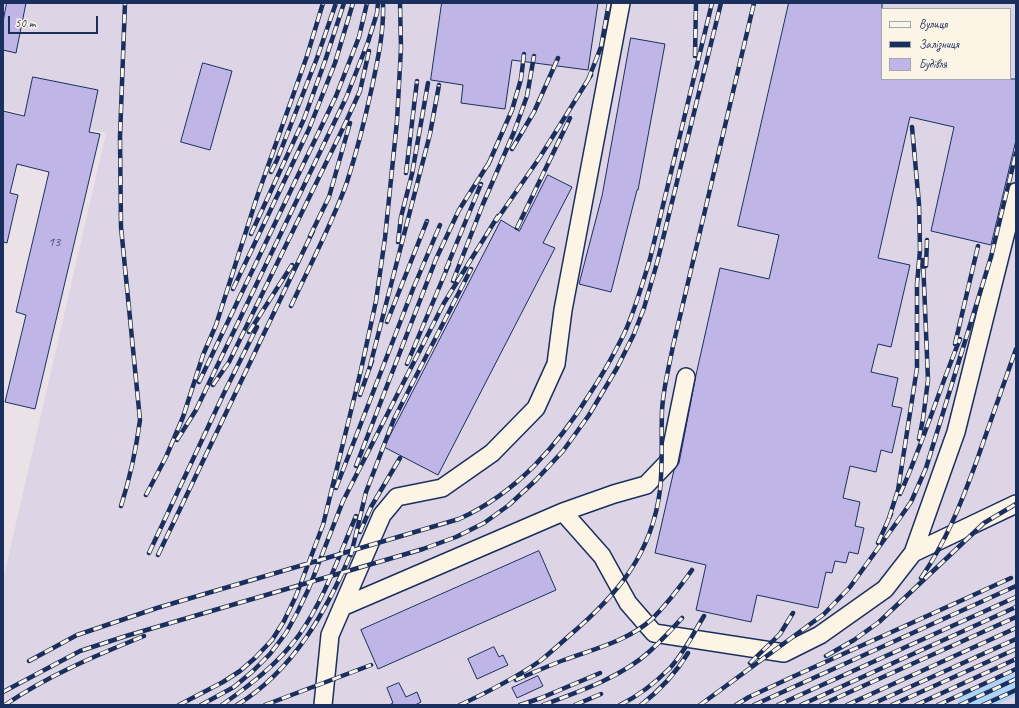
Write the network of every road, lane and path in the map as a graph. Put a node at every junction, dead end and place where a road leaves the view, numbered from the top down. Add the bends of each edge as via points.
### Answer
1 (621, 3) edge
2 (1016, 192) edge
3 (686, 377) dead end
4 (1016, 504) edge
5 (563, 512) junction
6 (913, 554) junction
7 (342, 607) junction
8 (323, 705) edge

1 - 7 lane via 563,310 556,364 536,408 492,453 442,488 397,497 382,515
2 - 6 lane via 956,432
3 - 5 lane via 669,461 646,485
4 - 6 lane
5 - 6 lane via 602,556 628,602 654,633 784,653 820,635 885,589
5 - 7 lane
7 - 8 lane via 330,634

